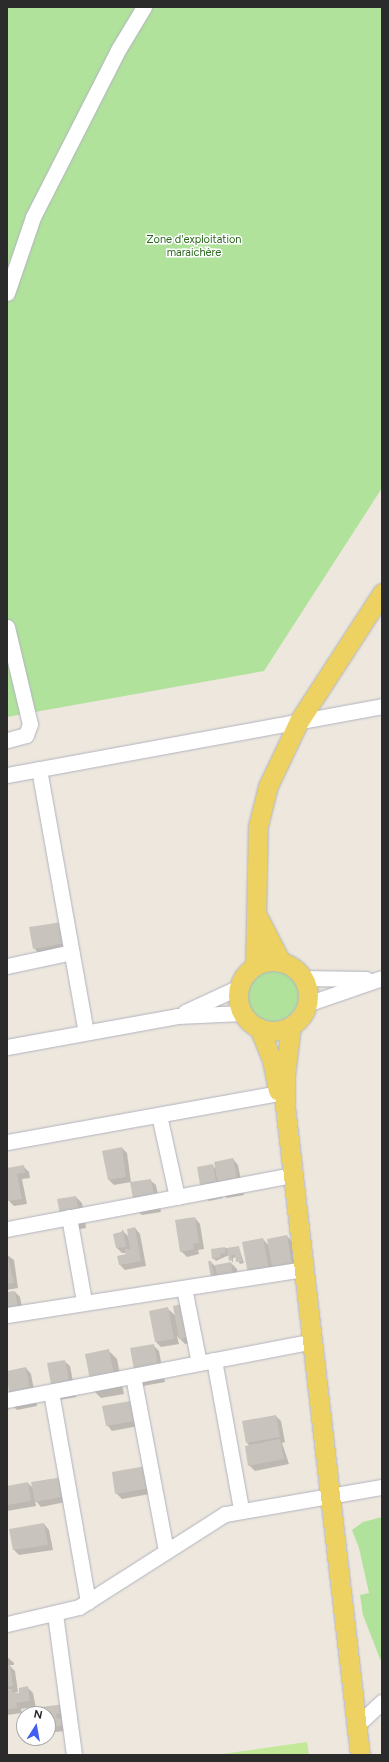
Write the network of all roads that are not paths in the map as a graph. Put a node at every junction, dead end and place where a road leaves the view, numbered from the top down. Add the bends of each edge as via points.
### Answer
1 (144, 7) edge
2 (7, 293) edge
3 (382, 593) edge
4 (374, 616) edge
5 (7, 627) edge
6 (382, 706) edge
7 (299, 722) junction
8 (7, 740) edge
9 (39, 769) junction
10 (7, 775) edge
11 (257, 916) junction
12 (72, 952) junction
13 (281, 962) junction
14 (7, 966) edge
15 (255, 966) junction
16 (303, 978) junction
17 (378, 979) edge
18 (239, 987) junction
19 (307, 1004) junction
20 (243, 1013) junction
21 (177, 1016) junction
22 (291, 1026) junction
23 (259, 1028) junction
24 (86, 1032) junction
25 (7, 1047) edge
26 (282, 1099) junction
27 (159, 1115) junction
28 (7, 1142) edge
29 (293, 1175) junction
30 (177, 1197) junction
31 (69, 1217) junction
32 (7, 1229) edge
33 (303, 1269) junction
34 (184, 1288) junction
35 (84, 1301) junction
36 (7, 1316) edge
37 (312, 1341) junction
38 (214, 1360) junction
39 (199, 1363) junction
40 (133, 1376) junction
41 (51, 1392) junction
42 (7, 1400) edge
43 (382, 1487) edge
44 (330, 1496) junction
45 (241, 1509) junction
46 (166, 1551) junction
47 (88, 1602) junction
48 (55, 1614) junction
49 (7, 1624) edge
50 (382, 1702) edge
51 (356, 1725) junction
52 (74, 1755) edge
53 (360, 1755) edge

1 - 2 street via 118,50 33,217
3 - 4 main road
4 - 7 main road
5 - 8 street via 30,724 26,735
6 - 7 street
7 - 9 street
7 - 11 main road via 262,804 256,845
9 - 10 street
9 - 12 street
11 - 13 main road
11 - 15 main road
12 - 14 street
12 - 24 street
13 - 15 main road via 268,961
13 - 16 main road via 294,967
15 - 18 main road via 245,975
16 - 17 street
16 - 19 main road via 308,990
17 - 19 street
18 - 20 main road via 238,1000
18 - 21 street
19 - 22 main road via 301,1016
20 - 21 street
20 - 23 main road
21 - 24 street
22 - 23 main road via 270,1030
22 - 26 main road
23 - 26 main road via 272,1060
24 - 25 street
26 - 27 street
26 - 29 main road
27 - 28 street
27 - 30 street
29 - 30 street
29 - 33 main road
30 - 31 street
31 - 32 street
31 - 35 street
33 - 34 street
33 - 37 main road
34 - 35 street
34 - 39 street
35 - 36 street
37 - 38 street
37 - 44 main road
38 - 39 street
38 - 45 street
39 - 40 street
40 - 41 street
40 - 46 street
41 - 42 street
41 - 47 street
43 - 44 street
44 - 45 street
44 - 51 main road
45 - 46 street via 215,1518
46 - 47 street
47 - 48 street
48 - 49 street
48 - 52 street
50 - 51 street
51 - 53 main road

